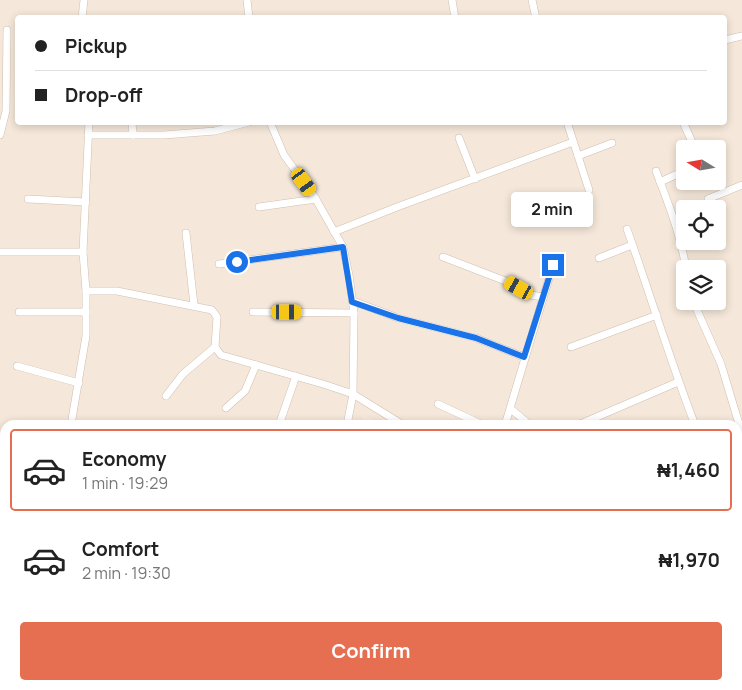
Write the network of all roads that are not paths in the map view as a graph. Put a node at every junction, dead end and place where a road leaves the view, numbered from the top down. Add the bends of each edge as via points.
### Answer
1 (84, 0) edge
2 (248, 0) edge
3 (452, 0) edge
4 (534, 0) edge
5 (82, 15) edge
6 (248, 15) edge
7 (454, 15) edge
8 (536, 15) edge
9 (7, 30) dead end
10 (742, 36) edge
11 (727, 40) edge
12 (89, 125) edge
13 (132, 125) edge
14 (236, 125) edge
15 (271, 125) edge
16 (568, 125) edge
17 (684, 125) edge
18 (0, 134) edge
19 (88, 135) junction
20 (134, 135) junction
21 (459, 138) dead end
22 (691, 140) edge
23 (573, 142) junction
24 (612, 143) dead end
25 (578, 156) junction
26 (656, 171) dead end
27 (676, 175) edge
28 (474, 180) junction
29 (660, 182) junction
30 (742, 185) edge
31 (590, 190) dead end
32 (28, 199) dead end
33 (316, 199) junction
34 (708, 199) dead end
35 (86, 202) junction
36 (259, 207) dead end
37 (627, 229) dead end
38 (334, 232) junction
39 (186, 233) dead end
40 (632, 245) junction
41 (343, 247) junction
42 (0, 252) edge
43 (83, 252) junction
44 (443, 257) dead end
45 (599, 258) dead end
46 (684, 260) edge
47 (220, 264) dead end
48 (553, 265) dead end
49 (86, 291) junction
50 (543, 298) junction
51 (352, 302) junction
52 (194, 305) junction
53 (697, 310) edge
54 (19, 312) dead end
55 (86, 312) junction
56 (253, 312) dead end
57 (354, 313) junction
58 (657, 315) junction
59 (215, 347) junction
60 (571, 347) dead end
61 (524, 357) junction
62 (256, 365) junction
63 (16, 366) dead end
64 (296, 376) junction
65 (678, 382) junction
66 (79, 384) junction
67 (352, 394) junction
68 (166, 396) dead end
69 (438, 404) dead end
70 (226, 408) dead end
71 (511, 409) junction
72 (72, 420) edge
73 (281, 420) edge
74 (348, 420) edge
75 (394, 420) edge
76 (472, 420) edge
77 (507, 420) edge
78 (524, 420) edge
79 (590, 420) edge
80 (693, 420) edge
81 (738, 420) edge

1 - 5 street
2 - 6 street
3 - 7 street
4 - 8 street
9 - 18 street via 6,111
10 - 11 street
12 - 19 street
13 - 20 street
14 - 20 street via 164,135
15 - 33 street via 284,155
16 - 23 street
17 - 22 street
19 - 20 street
19 - 35 street
21 - 28 street
23 - 25 street
23 - 28 street
24 - 25 street
25 - 31 street
26 - 29 street
27 - 29 street
28 - 38 street
29 - 46 street
30 - 34 street
32 - 35 street
33 - 36 street
33 - 38 street
35 - 43 street
37 - 40 street
38 - 41 street
39 - 52 street
40 - 45 street
40 - 58 street
41 - 47 street
41 - 51 street
42 - 43 street
43 - 49 street
44 - 50 street
48 - 50 street
49 - 52 street via 117,291
49 - 55 street
50 - 61 street
51 - 57 street
51 - 61 street via 398,318 476,338
52 - 59 street via 215,312
53 - 81 street via 721,364
54 - 55 street
55 - 66 street
56 - 57 street
57 - 67 street
58 - 60 street
58 - 65 street
59 - 62 street via 221,355
59 - 68 street via 183,374
61 - 71 street
62 - 64 street
62 - 70 street via 245,391
63 - 66 street
64 - 67 street
64 - 73 street
65 - 79 street
65 - 80 street
66 - 72 street
67 - 74 street
67 - 75 street
69 - 76 street
71 - 77 street
71 - 78 street

